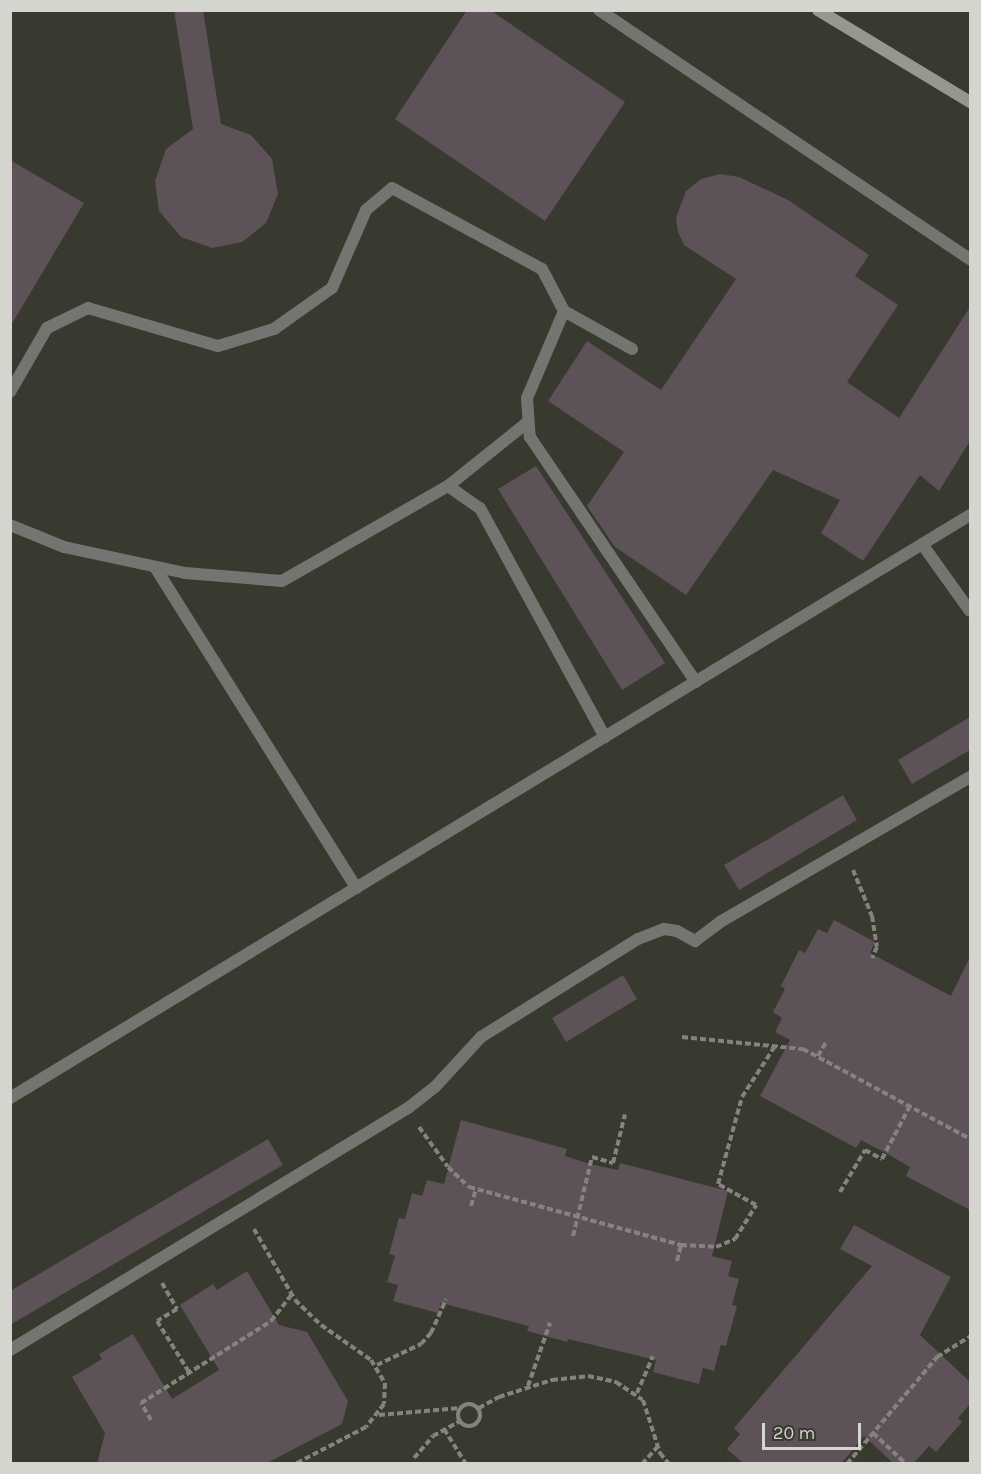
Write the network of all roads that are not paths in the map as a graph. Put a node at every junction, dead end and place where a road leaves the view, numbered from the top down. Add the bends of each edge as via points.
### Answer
1 (599, 10) edge
2 (818, 10) edge
3 (970, 102) edge
4 (970, 260) edge
5 (564, 311) junction
6 (632, 349) dead end
7 (10, 392) edge
8 (528, 422) junction
9 (448, 486) junction
10 (970, 515) edge
11 (10, 525) edge
12 (922, 544) junction
13 (155, 567) junction
14 (970, 611) edge
15 (696, 682) junction
16 (605, 737) junction
17 (970, 777) edge
18 (356, 888) junction
19 (10, 1098) edge
20 (10, 1350) edge

1 - 4 lane
2 - 3 main road
5 - 6 lane
5 - 7 lane via 542,269 392,188 366,210 332,288 274,329 218,346 88,308 47,328
5 - 8 lane via 527,398
8 - 9 lane
8 - 15 lane via 530,437
9 - 13 lane via 282,581
9 - 16 lane via 480,508
10 - 12 lane
11 - 13 lane via 64,547
12 - 14 lane
12 - 15 lane
13 - 18 lane
15 - 16 lane
16 - 18 lane
17 - 20 lane via 720,922 694,941 664,929 638,939 481,1037 435,1087 408,1108
18 - 19 lane

